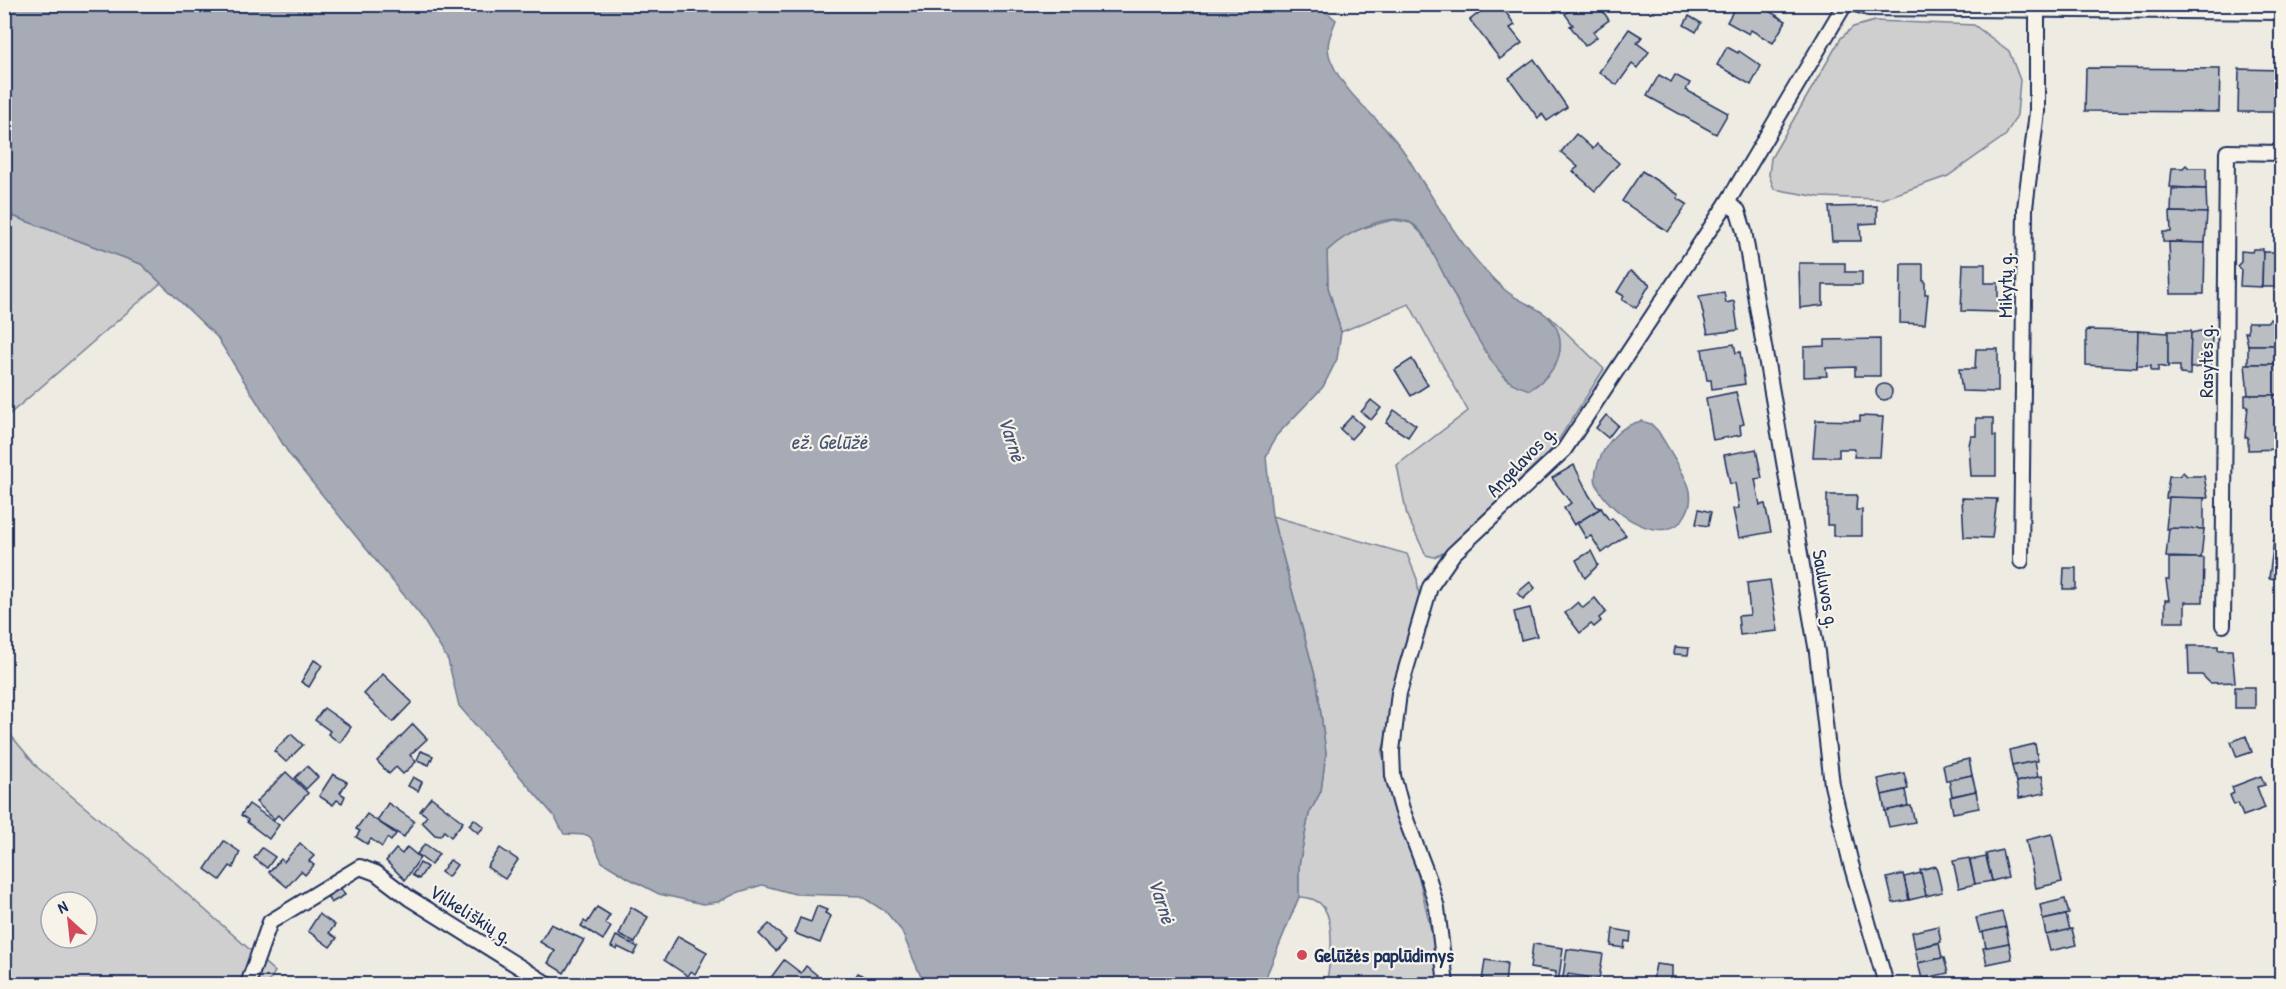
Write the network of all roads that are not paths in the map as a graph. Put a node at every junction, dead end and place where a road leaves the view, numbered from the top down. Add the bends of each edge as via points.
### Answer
1 (1845, 4) edge
2 (1855, 4) edge
3 (2037, 10) junction
4 (2282, 12) edge
5 (2282, 153) edge
6 (1727, 203) junction
7 (2021, 561) dead end
8 (2223, 625) dead end
9 (248, 984) edge
10 (547, 984) edge
11 (1446, 984) edge
12 (1886, 984) edge

1 - 6 street, Angelavos g.
2 - 3 street via 1868,8
3 - 4 street
3 - 7 street, Mikytų g. via 2037,112 2025,208
5 - 8 street, Rasytės g. via 2228,152
6 - 11 street, Angelavos g. via 1564,450 1453,554 1430,587 1399,693 1392,759 1402,809 1437,908
6 - 12 street, Sauluvos g. via 1740,216 1748,255 1816,652 1832,785
9 - 10 street, Vilkeliškių g. via 270,922 360,867 376,873 409,898

